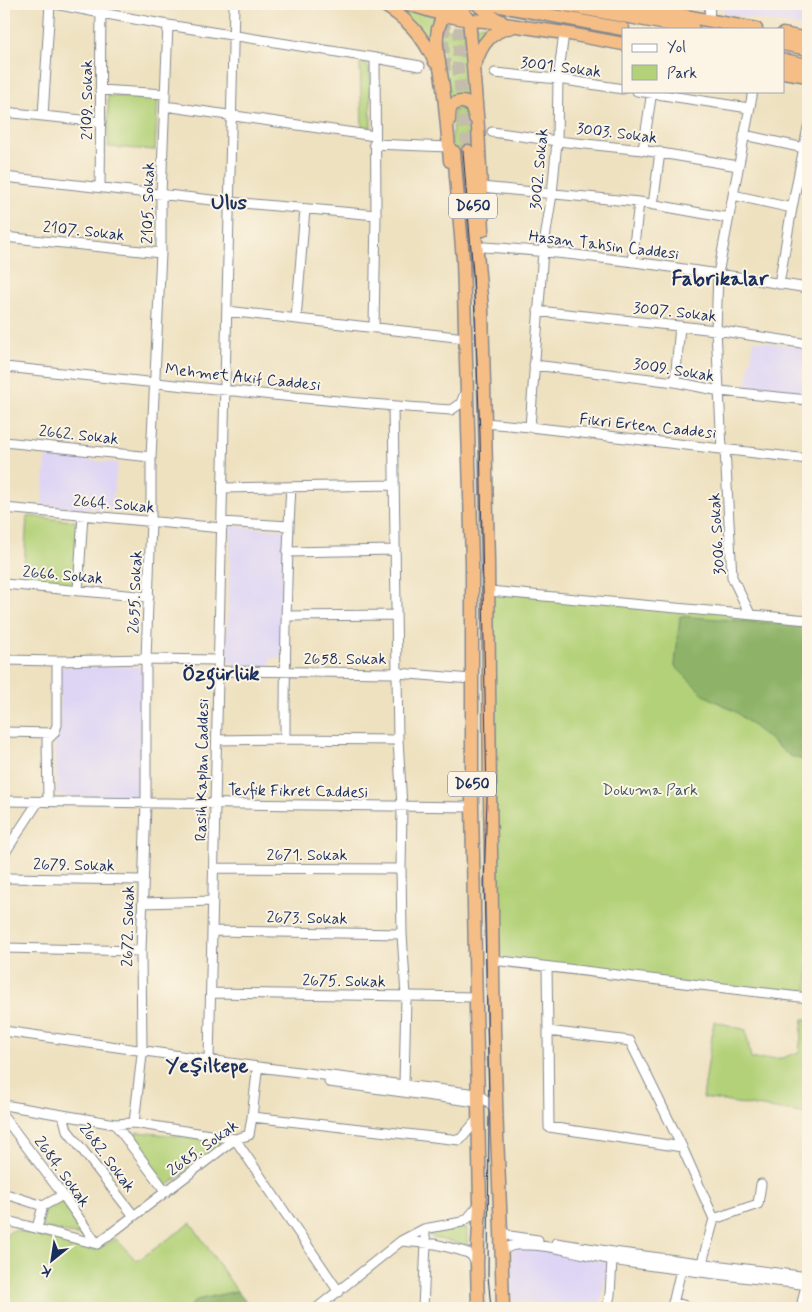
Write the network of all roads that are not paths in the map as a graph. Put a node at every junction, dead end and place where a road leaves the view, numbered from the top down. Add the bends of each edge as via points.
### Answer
1 (50, 4) edge
2 (55, 4) edge
3 (234, 4) edge
4 (382, 4) edge
5 (408, 4) edge
6 (457, 4) edge
7 (477, 4) edge
8 (490, 4) edge
9 (560, 4) edge
10 (620, 4) edge
11 (710, 4) edge
12 (101, 13) junction
13 (444, 15) junction
14 (469, 20) junction
15 (709, 20) junction
16 (168, 24) junction
17 (512, 25) junction
18 (688, 28) edge
19 (751, 28) edge
20 (622, 30) edge
21 (564, 33) junction
22 (233, 34) junction
23 (784, 34) edge
24 (808, 39) edge
25 (622, 44) edge
26 (784, 44) edge
27 (808, 49) edge
28 (375, 58) junction
29 (784, 60) edge
30 (808, 65) edge
31 (420, 66) dead end
32 (474, 72) junction
33 (784, 72) edge
34 (495, 73) dead end
35 (808, 76) edge
36 (442, 78) junction
37 (558, 79) junction
38 (622, 89) edge
39 (100, 90) junction
40 (652, 92) edge
41 (753, 92) edge
42 (165, 94) junction
43 (165, 106) junction
44 (750, 108) junction
45 (4, 112) edge
46 (232, 115) junction
47 (43, 116) junction
48 (101, 122) junction
49 (478, 127) junction
50 (808, 127) edge
51 (447, 132) junction
52 (492, 132) dead end
53 (744, 134) junction
54 (375, 140) junction
55 (556, 140) junction
56 (804, 148) junction
57 (451, 149) junction
58 (643, 150) junction
59 (468, 151) tunnel mouth
60 (660, 152) junction
61 (738, 166) junction
62 (4, 177) edge
63 (100, 187) junction
64 (481, 188) junction
65 (161, 194) junction
66 (552, 194) junction
67 (733, 195) junction
68 (230, 202) junction
69 (639, 202) junction
70 (652, 205) junction
71 (792, 208) junction
72 (305, 209) junction
73 (376, 216) junction
74 (728, 218) junction
75 (4, 236) edge
76 (484, 247) junction
77 (543, 251) junction
78 (161, 253) junction
79 (632, 262) junction
80 (718, 274) junction
81 (780, 284) junction
82 (808, 288) edge
83 (482, 309) junction
84 (227, 311) junction
85 (538, 311) junction
86 (296, 319) junction
87 (680, 326) junction
88 (374, 328) junction
89 (716, 330) junction
90 (465, 338) junction
91 (808, 344) edge
92 (534, 365) junction
93 (4, 367) edge
94 (155, 382) junction
95 (675, 382) junction
96 (467, 388) junction
97 (225, 391) junction
98 (720, 391) junction
99 (808, 400) edge
100 (393, 406) junction
101 (485, 423) junction
102 (530, 427) junction
103 (4, 442) edge
104 (724, 449) junction
105 (151, 457) junction
106 (808, 459) edge
107 (394, 485) junction
108 (291, 487) junction
109 (223, 488) junction
110 (4, 508) edge
111 (83, 515) junction
112 (151, 521) junction
113 (222, 525) junction
114 (289, 526) junction
115 (395, 550) junction
116 (287, 552) junction
117 (4, 584) edge
118 (78, 591) junction
119 (489, 591) junction
120 (149, 597) junction
121 (750, 614) junction
122 (396, 615) junction
123 (286, 616) junction
124 (808, 620) edge
125 (146, 658) junction
126 (4, 660) edge
127 (218, 660) junction
128 (56, 661) junction
129 (218, 671) junction
130 (285, 673) junction
131 (397, 673) junction
132 (471, 679) junction
133 (4, 732) edge
134 (54, 733) junction
135 (285, 739) junction
136 (217, 740) junction
137 (398, 740) junction
138 (490, 794) junction
139 (4, 801) edge
140 (38, 802) junction
141 (48, 802) junction
142 (146, 803) junction
143 (215, 804) junction
144 (402, 806) junction
145 (472, 807) junction
146 (4, 854) edge
147 (214, 868) junction
148 (401, 869) junction
149 (4, 878) edge
150 (143, 880) junction
151 (213, 901) junction
152 (143, 903) junction
153 (212, 931) junction
154 (402, 934) junction
155 (4, 948) edge
156 (141, 951) junction
157 (493, 960) junction
158 (547, 967) junction
159 (211, 993) junction
160 (406, 996) junction
161 (476, 997) junction
162 (808, 998) edge
163 (4, 1031) edge
164 (548, 1031) junction
165 (4, 1038) edge
166 (142, 1053) junction
167 (209, 1059) junction
168 (257, 1072) junction
169 (404, 1085) junction
170 (477, 1098) junction
171 (4, 1105) edge
172 (496, 1113) junction
173 (63, 1114) junction
174 (4, 1117) edge
175 (252, 1117) junction
176 (478, 1119) junction
177 (134, 1123) junction
178 (115, 1124) junction
179 (235, 1139) junction
180 (682, 1147) junction
181 (761, 1184) dead end
182 (166, 1192) junction
183 (6, 1194) edge
184 (63, 1194) junction
185 (480, 1204) junction
186 (43, 1206) junction
187 (134, 1216) junction
188 (714, 1219) junction
189 (4, 1220) edge
190 (37, 1228) junction
191 (424, 1229) junction
192 (501, 1231) junction
193 (401, 1240) junction
194 (531, 1242) junction
195 (426, 1243) junction
196 (97, 1244) junction
197 (502, 1252) junction
198 (612, 1260) junction
199 (702, 1263) junction
200 (477, 1264) junction
201 (682, 1265) junction
202 (808, 1282) edge
203 (339, 1292) junction
204 (673, 1305) edge
205 (317, 1308) edge
206 (423, 1308) edge
207 (478, 1308) edge
208 (503, 1308) edge
209 (607, 1308) edge
210 (692, 1308) edge
211 (801, 1308) edge

1 - 47 street
2 - 12 street
3 - 22 street, Rasih Kaplan Caddesi
4 - 36 highway via 416,31
5 - 13 highway
6 - 13 highway
6 - 14 highway
7 - 17 highway via 492,16
8 - 20 highway
9 - 18 highway
10 - 15 highway
11 - 15 street
12 - 16 street
12 - 39 street, 2109. Sokak
13 - 14 highway
13 - 36 highway via 437,39
14 - 17 highway
14 - 32 highway
15 - 19 highway
16 - 22 street
16 - 42 street, 2105. Sokak
17 - 21 highway
17 - 32 highway via 484,43
21 - 25 highway
21 - 37 street, 3002. Sokak
22 - 28 street
22 - 46 street, Rasih Kaplan Caddesi
23 - 24 highway
26 - 27 highway
28 - 31 street
28 - 54 street
29 - 30 highway
32 - 49 highway
33 - 35 highway
34 - 37 street, 3001. Sokak
36 - 51 highway
37 - 38 street, 3001. Sokak
37 - 55 street, 3002. Sokak
39 - 42 street
39 - 48 street, 2109. Sokak
40 - 44 street
40 - 58 street
41 - 44 street, 3006. Sokak
42 - 43 street, 2105. Sokak
43 - 46 street
43 - 65 street, 2105. Sokak
44 - 53 street, 3006. Sokak
45 - 47 street
46 - 54 street
46 - 68 street, Rasih Kaplan Caddesi
47 - 48 street
48 - 63 street, 2109. Sokak
49 - 51 highway via 470,106 461,102 452,107
49 - 64 highway
50 - 56 street
51 - 57 highway
52 - 55 street, 3003. Sokak
53 - 56 street
53 - 61 street, 3006. Sokak
54 - 57 street
54 - 73 street
55 - 58 street, 3003. Sokak
55 - 66 street, 3002. Sokak
56 - 71 street
57 - 90 highway, D650 via 457,264
58 - 60 street, 3003. Sokak
59 - 83 highway, D650
60 - 61 street, 3003. Sokak
60 - 70 street
61 - 67 street, 3006. Sokak
62 - 63 street
63 - 65 street
64 - 66 street
64 - 76 highway
65 - 68 street
65 - 78 street, 2105. Sokak
66 - 69 street
66 - 77 street, 3002. Sokak
67 - 71 street
67 - 74 street, 3006. Sokak
68 - 72 street
68 - 84 street, Rasih Kaplan Caddesi
69 - 70 street
69 - 79 street
70 - 74 street
71 - 81 street
72 - 73 street
72 - 86 street
73 - 88 street
74 - 80 street, 3006. Sokak
75 - 78 street, 2107. Sokak
76 - 77 street, Hasan Tahsin Caddesi
76 - 83 highway
77 - 79 street, Hasan Tahsin Caddesi
77 - 85 street, 3002. Sokak
78 - 94 street, 2105. Sokak
79 - 80 street, Hasan Tahsin Caddesi
80 - 81 street, Hasan Tahsin Caddesi
80 - 89 street, 3006. Sokak
81 - 82 street, Hasan Tahsin Caddesi
83 - 101 highway, D650
84 - 86 street
84 - 97 street, Rasih Kaplan Caddesi
85 - 87 street, 3007. Sokak
85 - 92 street, 3002. Sokak
86 - 88 street
87 - 89 street, 3007. Sokak
87 - 95 street
88 - 90 street
89 - 91 street, 3007. Sokak
89 - 98 street, 3006. Sokak
90 - 96 highway, D650
92 - 95 street, 3009. Sokak
92 - 102 street, 3002. Sokak
93 - 94 street, Mehmet Akif Caddesi
94 - 97 street, Mehmet Akif Caddesi
94 - 105 street, 2655. Sokak
95 - 98 street, 3009. Sokak
96 - 100 street, Mehmet Akif Caddesi via 461,403 451,410
96 - 132 highway, D650 via 472,562
97 - 100 street, Mehmet Akif Caddesi
97 - 109 street, Rasih Kaplan Caddesi
98 - 99 street, 3009. Sokak
98 - 104 street, 3006. Sokak
100 - 107 street
101 - 102 street, Fikri Erten Caddesi
101 - 119 highway, D650
102 - 104 street, Fikri Erten Caddesi
103 - 105 street, 2662. Sokak
104 - 106 street, Fikri Erten Caddesi
104 - 121 street, 3006. Sokak via 732,577
105 - 112 street, 2655. Sokak
107 - 108 street
107 - 115 street
108 - 109 street
108 - 114 street
109 - 113 street, Rasih Kaplan Caddesi
110 - 111 street, 2664. Sokak
111 - 112 street, 2664. Sokak
111 - 118 street
112 - 113 street, 2664. Sokak
112 - 120 street, 2655. Sokak
113 - 114 street, 2664. Sokak
113 - 127 street, Rasih Kaplan Caddesi
114 - 116 street
115 - 116 street
115 - 122 street
116 - 123 street
117 - 118 street, 2666. Sokak
118 - 120 street, 2666. Sokak
119 - 121 street
119 - 138 highway, D650
120 - 125 street, 2655. Sokak
121 - 124 street
122 - 123 street
122 - 131 street
123 - 130 street
125 - 127 street
125 - 128 street
125 - 142 street, 2655. Sokak
126 - 128 street
127 - 129 street, Rasih Kaplan Caddesi
128 - 134 street
129 - 130 street, 2658. Sokak
129 - 136 street, Rasih Kaplan Caddesi
130 - 131 street, 2658. Sokak
130 - 135 street
131 - 132 street, 2658. Sokak
131 - 137 street
132 - 145 highway, D650
133 - 134 street
134 - 141 street via 48,740
135 - 136 street
135 - 137 street
136 - 143 street, Rasih Kaplan Caddesi
137 - 144 street
138 - 145 highway
138 - 157 highway, D650
139 - 140 street, Tevfik Fikret Caddesi
140 - 141 street, Tevfik Fikret Caddesi
140 - 146 street
141 - 142 street, Tevfik Fikret Caddesi
142 - 143 street, Tevfik Fikret Caddesi
142 - 150 street, 2672. Sokak
143 - 144 street, Tevfik Fikret Caddesi
143 - 147 street, Rasih Kaplan Caddesi
144 - 145 street, Tevfik Fikret Caddesi
144 - 148 street
145 - 161 highway, D650
147 - 148 street, 2671. Sokak
147 - 151 street, Rasih Kaplan Caddesi
148 - 154 street
149 - 150 street, 2679. Sokak
150 - 152 street, 2672. Sokak
151 - 152 street
151 - 153 street, Rasih Kaplan Caddesi
152 - 156 street, 2672. Sokak
153 - 154 street, 2673. Sokak
153 - 159 street, Rasih Kaplan Caddesi
154 - 160 street
155 - 156 street
156 - 166 street, 2672. Sokak
157 - 158 street
157 - 172 highway, D650
158 - 162 street
158 - 164 street
159 - 160 street, 2675. Sokak
159 - 167 street, Rasih Kaplan Caddesi
160 - 161 street, 2675. Sokak
160 - 169 street
161 - 170 highway, D650
163 - 166 street
164 - 180 street via 630,1041
164 - 180 street via 549,1127
165 - 166 street
166 - 167 street
166 - 168 street
166 - 177 street, 2672. Sokak
167 - 169 street
168 - 170 street
168 - 175 street
169 - 170 street
170 - 172 street via 490,1102
170 - 176 highway, D650
171 - 173 street
172 - 192 highway, D650
173 - 178 street
173 - 187 street, 2682. Sokak via 67,1130
174 - 184 street, 2684. Sokak
175 - 176 street, 2685. Sokak via 460,1140
175 - 179 street, 2685. Sokak via 248,1135
176 - 185 highway, D650
177 - 178 street
177 - 179 street
178 - 182 street
179 - 182 street, 2685. Sokak
179 - 203 street
180 - 188 street
181 - 188 street via 758,1204
182 - 187 street, 2685. Sokak
183 - 186 street
184 - 186 street
184 - 196 street, 2684. Sokak
185 - 191 street via 462,1222
185 - 200 highway, D650
186 - 190 street
187 - 196 street, 2685. Sokak
188 - 199 street
189 - 190 street
190 - 196 street
191 - 193 street
191 - 195 street
192 - 194 street
192 - 197 highway, D650
193 - 195 street
193 - 203 street
194 - 197 street via 506,1247
194 - 198 street
194 - 201 street
195 - 200 street via 468,1253
195 - 206 street
197 - 208 highway, D650
198 - 201 street
198 - 209 street
199 - 201 street
199 - 202 street
200 - 207 highway, D650
201 - 202 street
201 - 204 street
202 - 211 street
203 - 205 street
204 - 210 street

